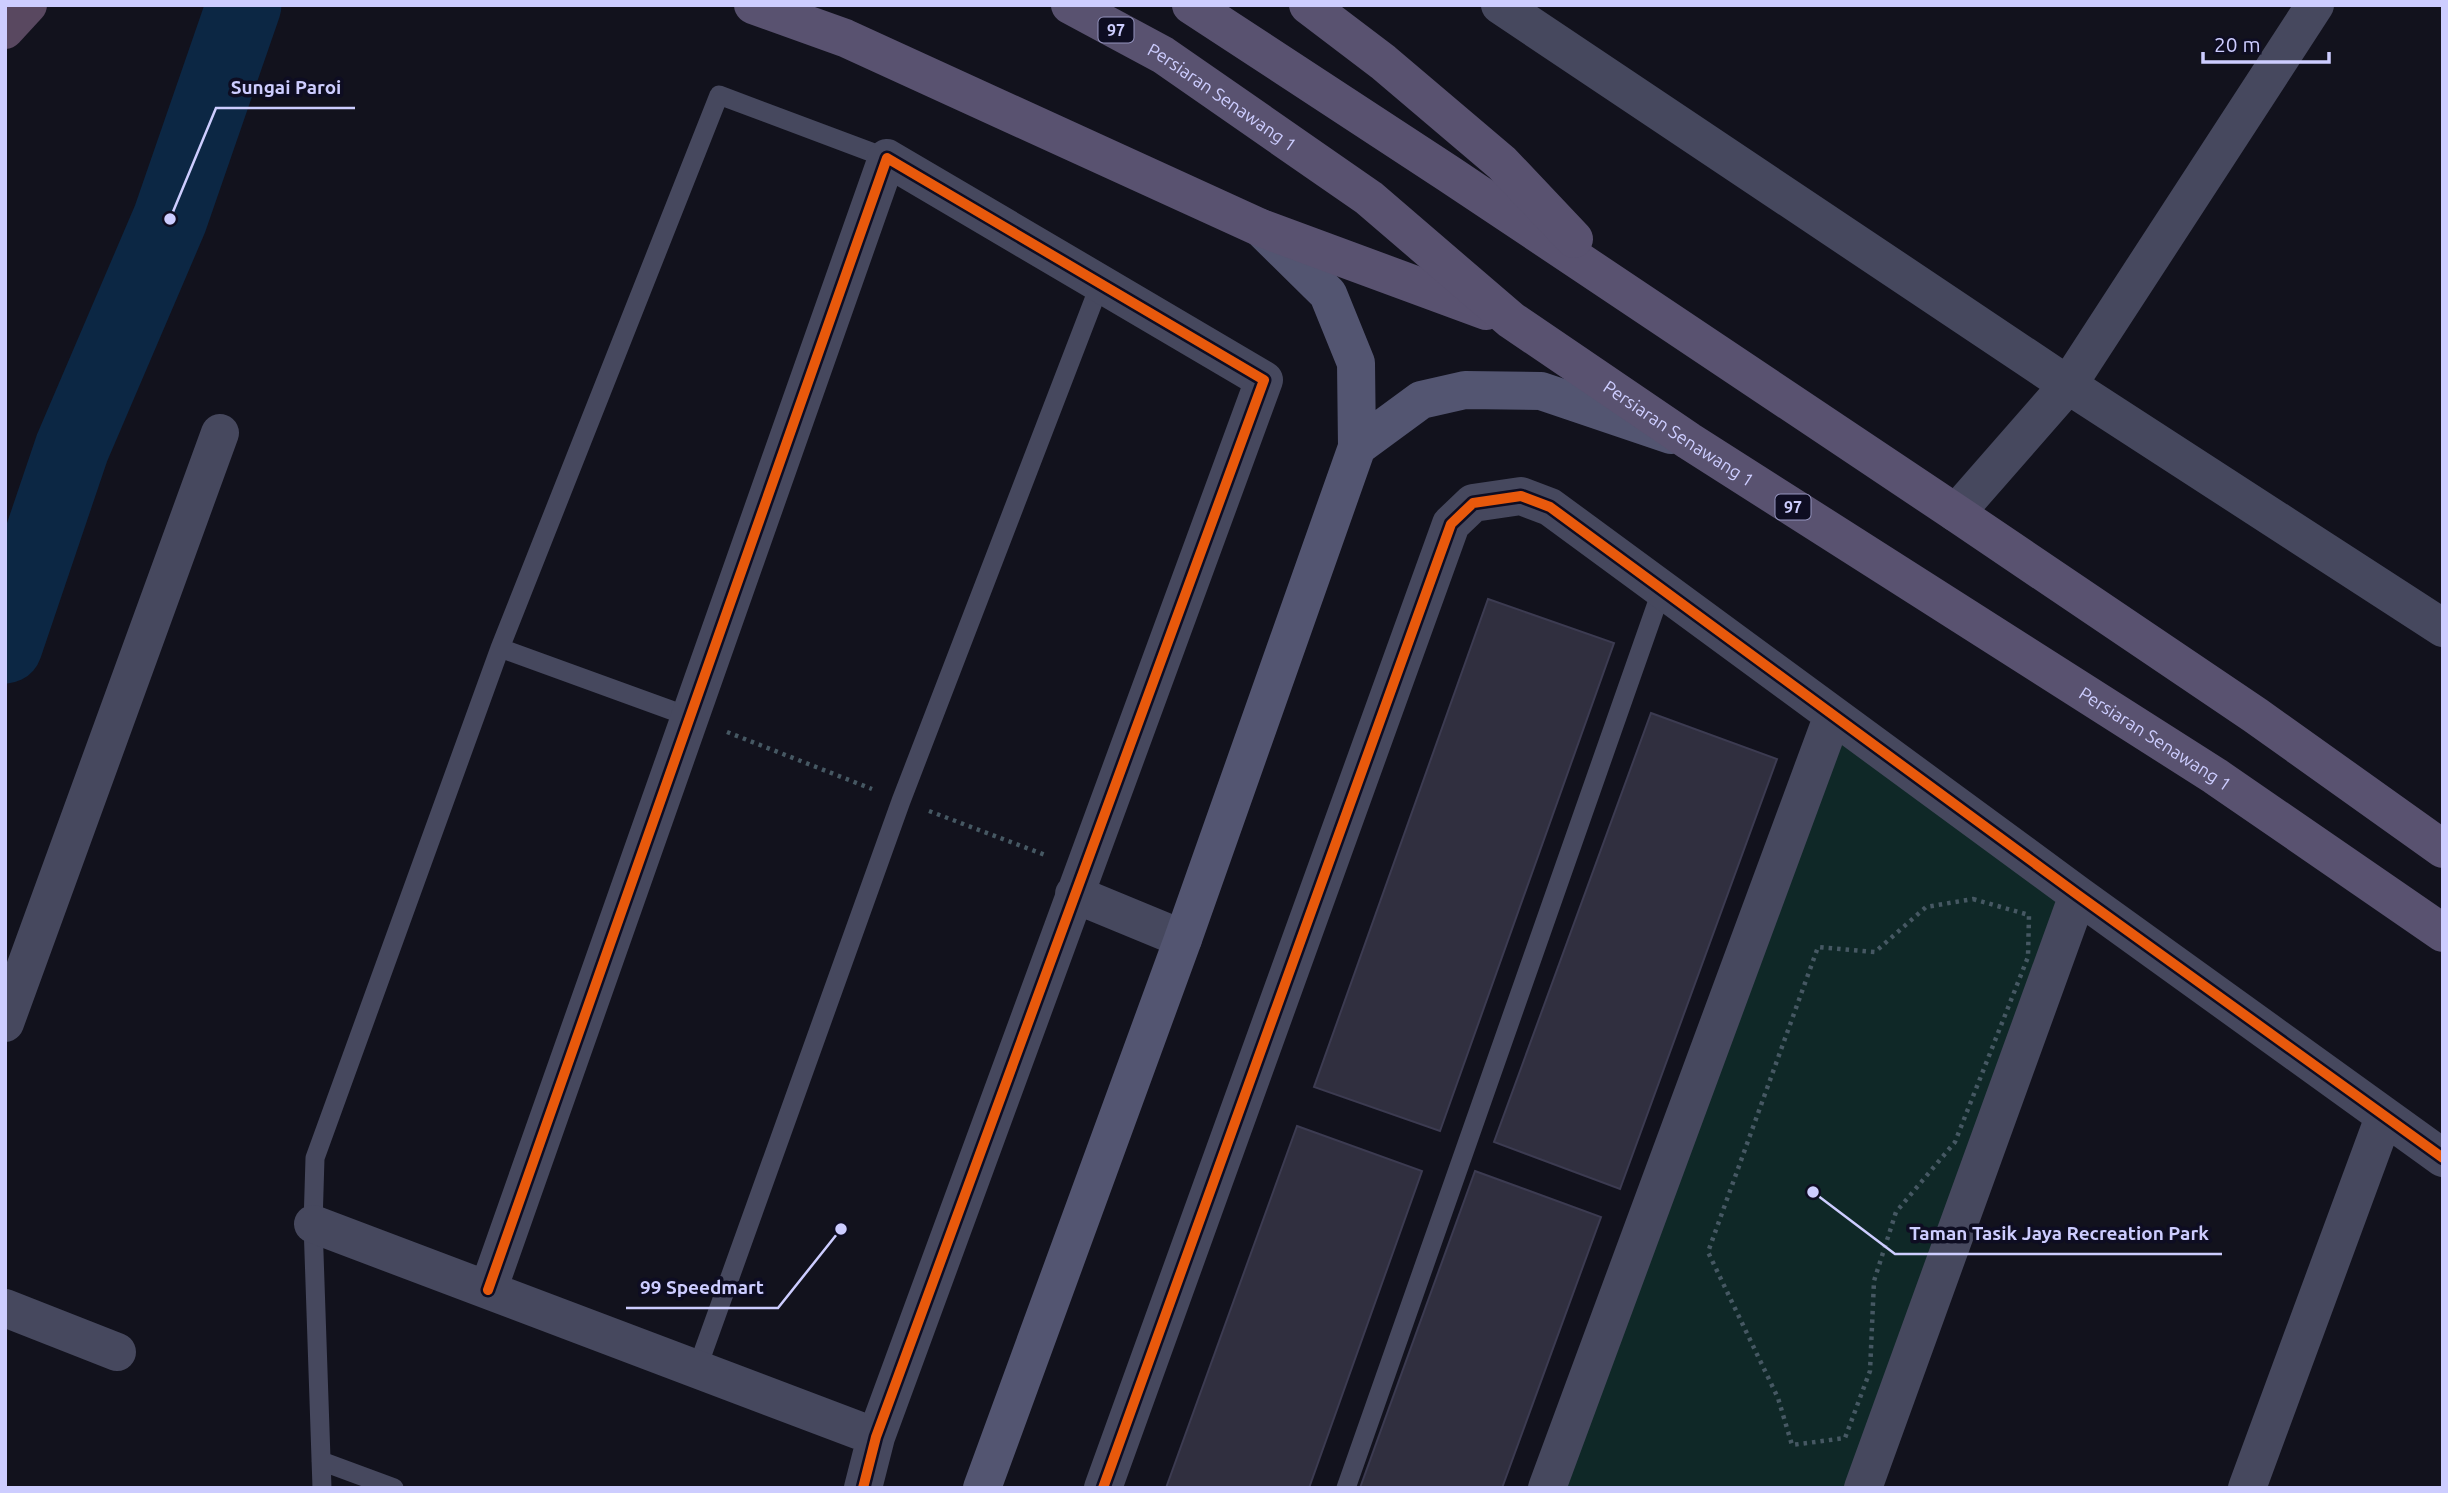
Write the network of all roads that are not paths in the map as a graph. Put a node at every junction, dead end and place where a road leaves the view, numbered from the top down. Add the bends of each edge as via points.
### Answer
1 (28, 5) edge
2 (753, 5) edge
3 (1070, 5) edge
4 (1308, 5) edge
5 (1500, 5) edge
6 (2315, 5) edge
7 (1204, 13) edge
8 (5, 30) edge
9 (887, 158) junction
10 (1261, 228) junction
11 (1100, 284) junction
12 (1626, 293) junction
13 (1511, 320) junction
14 (2067, 385) junction
15 (220, 433) dead end
16 (1689, 441) junction
17 (1357, 447) junction
18 (1956, 513) junction
19 (1662, 589) junction
20 (2443, 628) edge
21 (500, 648) junction
22 (1833, 715) junction
23 (690, 717) junction
24 (2443, 849) edge
25 (1074, 894) junction
26 (2078, 895) junction
27 (2443, 933) edge
28 (1183, 939) junction
29 (5, 1023) edge
30 (2384, 1117) junction
31 (2443, 1158) edge
32 (313, 1224) junction
33 (488, 1290) junction
34 (5, 1308) edge
35 (117, 1352) dead end
36 (697, 1369) junction
37 (876, 1437) junction
38 (321, 1461) junction
39 (323, 1488) edge
40 (394, 1488) edge
41 (863, 1488) edge
42 (982, 1488) edge
43 (1103, 1488) edge
44 (1346, 1488) edge
45 (1547, 1488) edge
46 (1863, 1488) edge
47 (2247, 1488) edge

1 - 8 highway
2 - 10 main road via 845,38
3 - 13 main road, Persiaran Senawang 1 / 97 via 1163,55 1369,198
4 - 12 main road via 1502,163
5 - 14 street
6 - 14 street
7 - 12 main road
9 - 11 street
9 - 21 lane via 719,95
9 - 23 street
10 - 13 main road
10 - 17 street via 1328,294 1356,363
11 - 25 street via 1264,380
11 - 36 lane via 901,801
12 - 18 main road
13 - 16 main road, Persiaran Senawang 1 / 97
14 - 18 street
14 - 20 street
15 - 29 street
16 - 17 street via 1541,391 1465,390 1421,400
16 - 27 main road, Persiaran Senawang 1 / 97 via 2215,776
17 - 28 street
18 - 24 main road via 2255,715
19 - 22 street
19 - 43 street via 1550,507 1521,496 1474,503 1451,524
19 - 44 lane
21 - 23 lane
21 - 32 lane via 316,1158
22 - 26 street
22 - 45 street
23 - 33 street
25 - 28 street
25 - 37 street
26 - 30 street
26 - 46 street
28 - 42 street
30 - 31 street
30 - 47 street
32 - 33 street
32 - 38 lane
33 - 36 street
34 - 35 street
36 - 37 street
37 - 41 street
38 - 39 lane
38 - 40 lane

